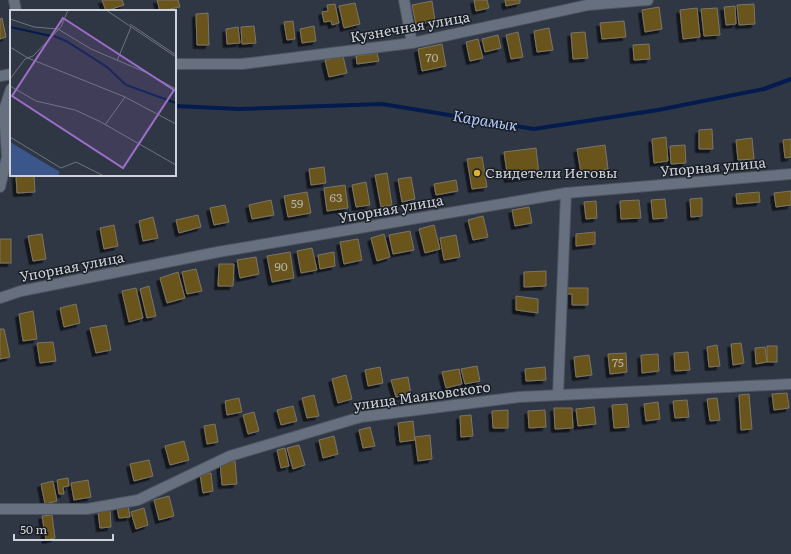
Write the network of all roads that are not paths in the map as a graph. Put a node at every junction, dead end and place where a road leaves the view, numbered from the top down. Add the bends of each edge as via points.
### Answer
1 (14, 0) edge
2 (404, 0) edge
3 (648, 0) edge
4 (16, 10) edge
5 (412, 43) junction
6 (176, 64) edge
7 (10, 74) edge
8 (0, 76) edge
9 (10, 92) edge
10 (791, 174) edge
11 (0, 187) edge
12 (566, 193) junction
13 (0, 298) edge
14 (791, 384) edge
15 (558, 395) junction
16 (0, 509) edge

1 - 4 street
2 - 5 street
3 - 5 street, Кузнечная улица via 588,5
5 - 6 street, Кузнечная улица via 242,64
7 - 8 street
9 - 11 street via 4,110 8,157
10 - 12 street, Упорная улица
12 - 13 street, Упорная улица via 218,252 21,291
12 - 15 street
14 - 15 street, улица Маяковского
15 - 16 street, улица Маяковского via 519,397 362,418 230,456 138,500 87,509

